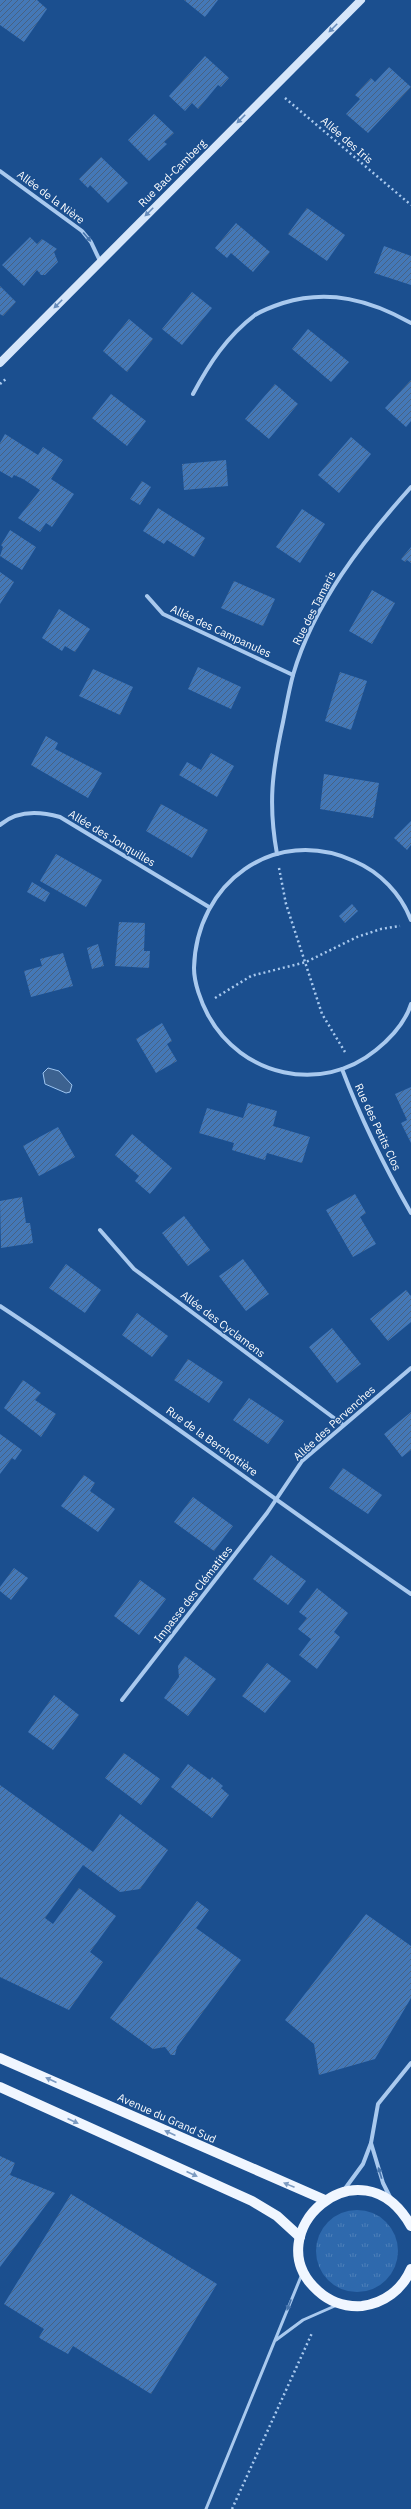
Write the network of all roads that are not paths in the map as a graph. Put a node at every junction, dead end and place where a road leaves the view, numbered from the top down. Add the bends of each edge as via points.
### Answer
1 (360, 0) edge
2 (0, 171) edge
3 (100, 261) junction
4 (411, 324) edge
5 (0, 363) edge
6 (194, 394) dead end
7 (411, 487) edge
8 (147, 596) dead end
9 (293, 675) junction
10 (0, 825) edge
11 (277, 854) junction
12 (209, 906) junction
13 (411, 920) edge
14 (411, 1004) edge
15 (342, 1069) junction
16 (411, 1212) edge
17 (100, 1230) dead end
18 (0, 1306) edge
19 (411, 1368) edge
20 (342, 1424) junction
21 (277, 1498) junction
22 (411, 1594) edge
23 (122, 1700) dead end
24 (0, 2058) edge
25 (411, 2063) edge
26 (0, 2087) edge
27 (371, 2143) junction
28 (342, 2192) junction
29 (325, 2200) junction
30 (392, 2201) junction
31 (411, 2226) edge
32 (300, 2237) junction
33 (304, 2271) junction
34 (410, 2274) edge
35 (339, 2304) junction
36 (276, 2340) junction
37 (206, 2509) edge

1 -> 3 street, Rue Bad-Camberg
2 -> 3 street, Allée de la Nière via 82,231 91,242
3 -> 5 street, Rue Bad-Camberg
4 - 6 street via 388,310 351,299 312,297 275,306 256,314 227,342 214,358
7 - 9 street, Rue des Tamaris via 375,528 345,569 310,633
8 - 9 street, Allée des Campanules via 163,614
9 - 11 street, Rue des Tamaris via 273,769 270,807
10 - 12 street, Allée des Jonquilles via 17,814 30,812 45,812 60,817
11 - 12 street via 246,867 225,884
11 - 13 street via 304,849 337,853 368,867 393,889
12 - 15 street via 197,937 194,970 204,1007 216,1031 240,1054 268,1069 300,1076 333,1073
14 - 15 street via 408,1013 389,1040 363,1060
15 - 16 street, Rue des Petits Clos via 381,1159
17 - 20 street, Allée des Cyclamens via 134,1269
18 - 21 street, Rue de la Berchottière
19 - 20 street, Allée des Pervenches
20 - 21 street, Allée des Pervenches via 302,1461
21 - 22 street, Rue de la Berchottière via 329,1538
21 - 23 street, Impasse des Clématites
29 -> 24 main road, Avenue du Grand Sud
25 - 27 street via 378,2104
26 -> 32 main road via 252,2201 277,2216
27 - 28 street via 363,2164
30 -> 27 street via 383,2183
28 - 29 main road
28 - 30 main road via 361,2190
29 - 32 main road via 305,2222
30 - 31 main road via 403,2212
32 - 33 main road via 299,2254
33 - 35 main road via 313,2286 325,2297
33 -> 36 lane
34 - 35 main road via 386,2299 371,2305
35 - 36 lane via 303,2320
36 - 37 lane

